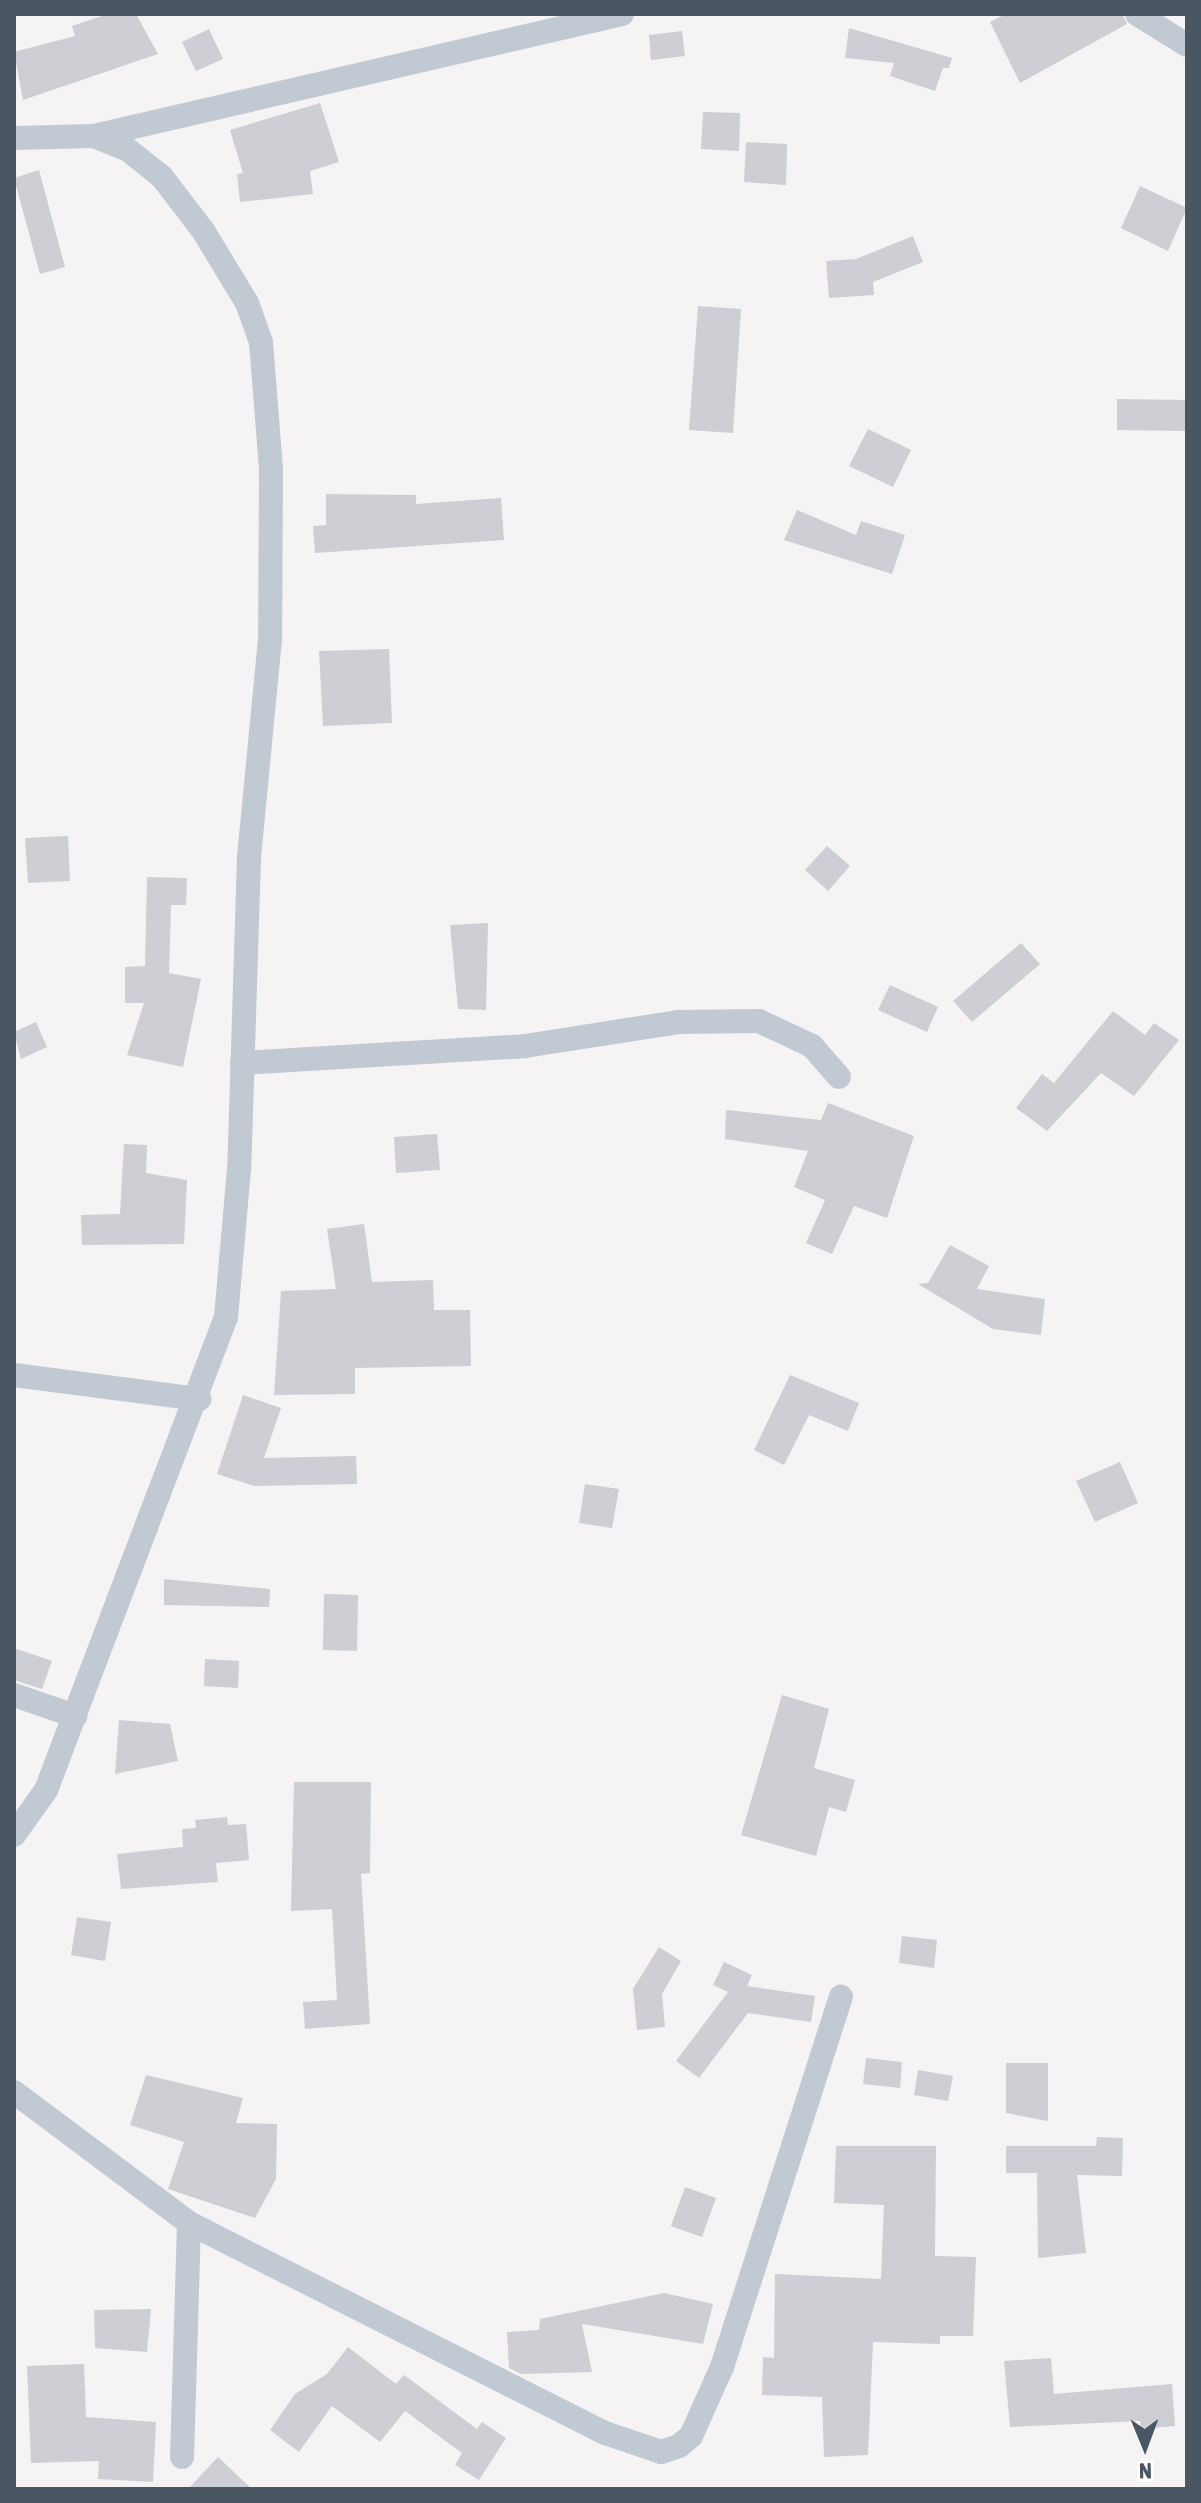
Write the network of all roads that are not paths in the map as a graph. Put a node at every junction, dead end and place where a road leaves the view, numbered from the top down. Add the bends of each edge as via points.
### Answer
1 (622, 14) edge
2 (1137, 14) edge
3 (1187, 45) edge
4 (94, 136) junction
5 (14, 138) edge
6 (242, 1063) junction
7 (839, 1077) dead end
8 (14, 1375) edge
9 (199, 1399) junction
10 (14, 1695) edge
11 (75, 1716) junction
12 (14, 1835) edge
13 (841, 1997) dead end
14 (14, 2092) edge
15 (189, 2223) junction
16 (182, 2457) dead end

1 - 4 street
2 - 3 street
4 - 5 street
4 - 6 street via 127,149 162,177 204,232 247,303 268,382 270,639 249,858
6 - 7 street via 759,1021 812,1046
6 - 9 street via 231,1286
8 - 9 street
9 - 11 street
10 - 11 street
11 - 12 street via 46,1790
13 - 15 street via 722,2367 691,2436 679,2446 661,2452 605,2433
14 - 15 street
15 - 16 street

